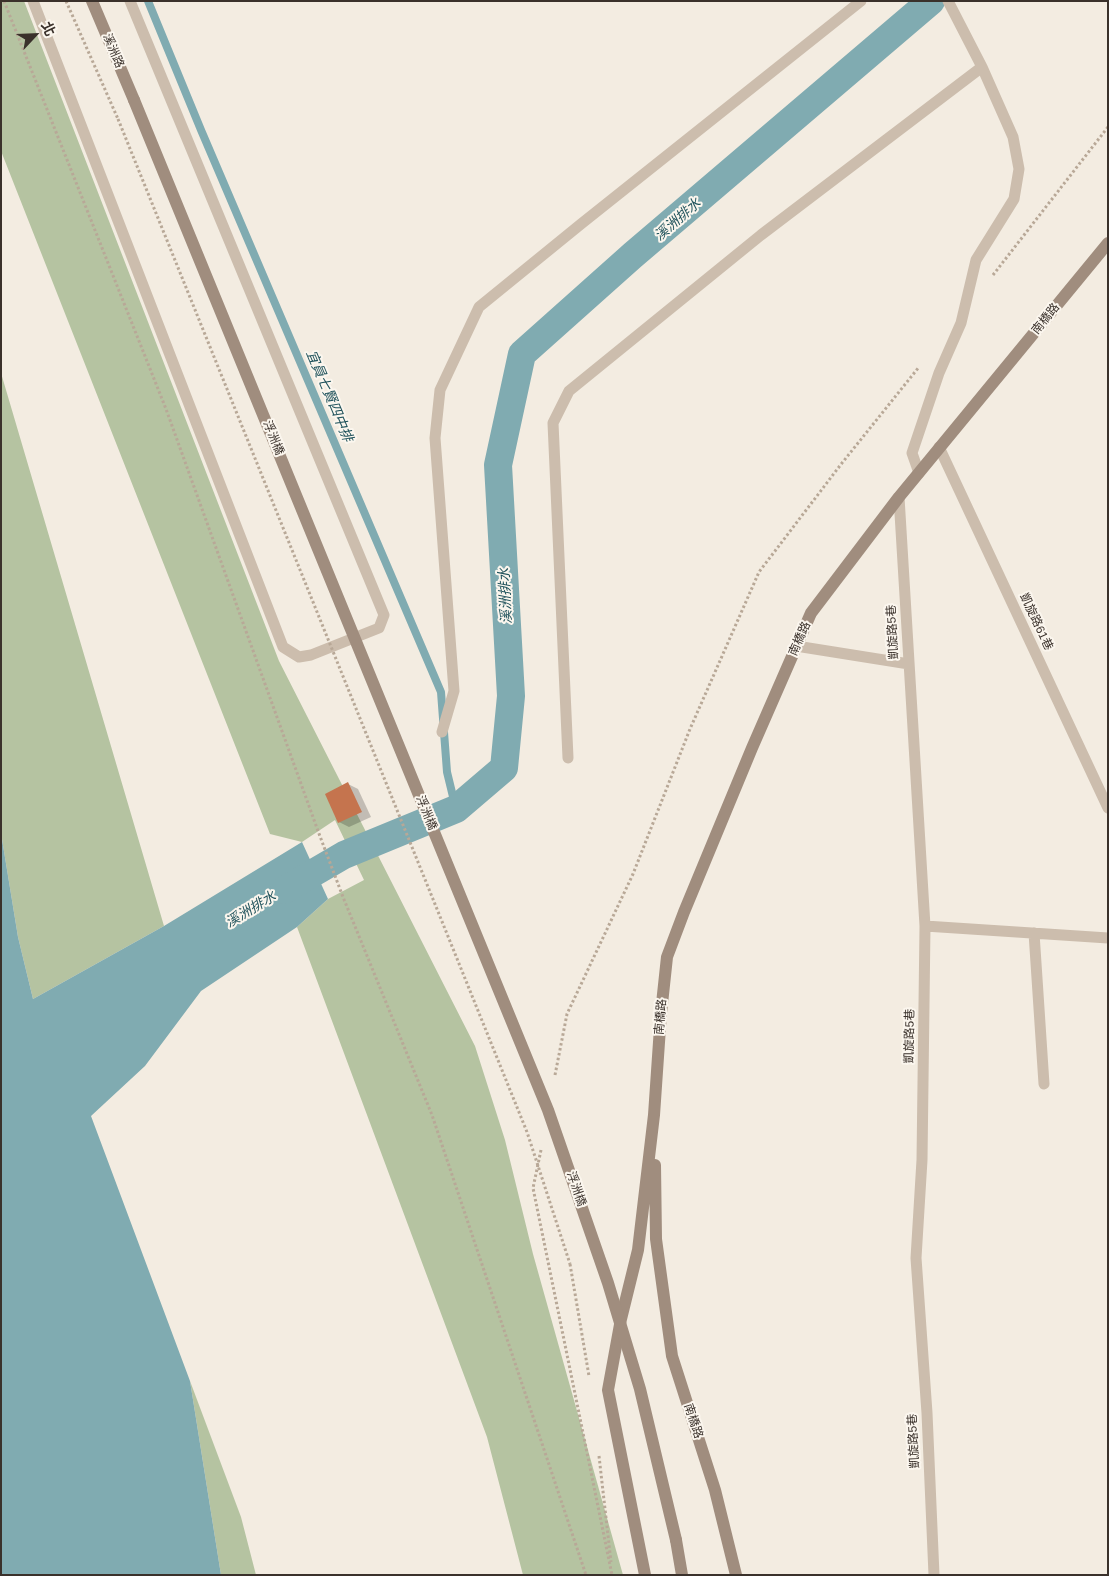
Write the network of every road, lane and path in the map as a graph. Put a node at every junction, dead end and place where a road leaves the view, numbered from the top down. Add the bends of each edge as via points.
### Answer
1 (4, 1) edge
2 (33, 1) edge
3 (66, 1) edge
4 (92, 1) edge
5 (130, 1) edge
6 (861, 1) edge
7 (948, 1) edge
8 (982, 67) junction
9 (134, 100) joint
10 (1108, 243) edge
11 (940, 448) junction
12 (919, 473) junction
13 (899, 497) junction
14 (796, 646) junction
15 (909, 664) junction
16 (442, 732) dead end
17 (568, 758) dead end
18 (1108, 808) edge
19 (925, 926) junction
20 (1034, 933) junction
21 (1108, 938) edge
22 (1044, 1084) dead end
23 (654, 1115) junction
24 (570, 1264) dead end
25 (586, 1575) edge
26 (645, 1575) edge
27 (682, 1575) edge
28 (736, 1575) edge
29 (934, 1575) edge

1 - 25 path via 166,409 318,831 432,1115
2 - 5 lane via 283,647 299,657 310,655 379,628 384,615
3 - 24 path, bridge via 118,119 527,1132
4 - 9 street, 溪洲路
6 - 16 lane via 480,307 440,390 435,438 454,691
7 - 8 lane
8 - 12 lane via 1013,137 1018,169 1014,199 976,260 961,323 939,374 912,453
8 - 17 lane via 761,235 569,391 553,423
9 - 27 street, 浮洲橋, bridge via 548,1110 608,1283 640,1389
10 - 11 street, 南橋路
11 - 12 street, 南橋路
11 - 18 lane, 凱旋路61巷
12 - 13 street, 南橋路
13 - 14 street, 南橋路 via 811,613
13 - 15 lane, 凱旋路5巷
14 - 15 lane
14 - 23 street, 南橋路 via 667,957
15 - 19 lane, 凱旋路5巷
19 - 20 lane
19 - 29 lane, 凱旋路5巷 via 922,1160 916,1258
20 - 21 lane
20 - 22 lane
23 - 26 street, 南橋路 via 638,1250 608,1390
23 - 28 street, 南橋路 via 656,1239 672,1356 715,1490

